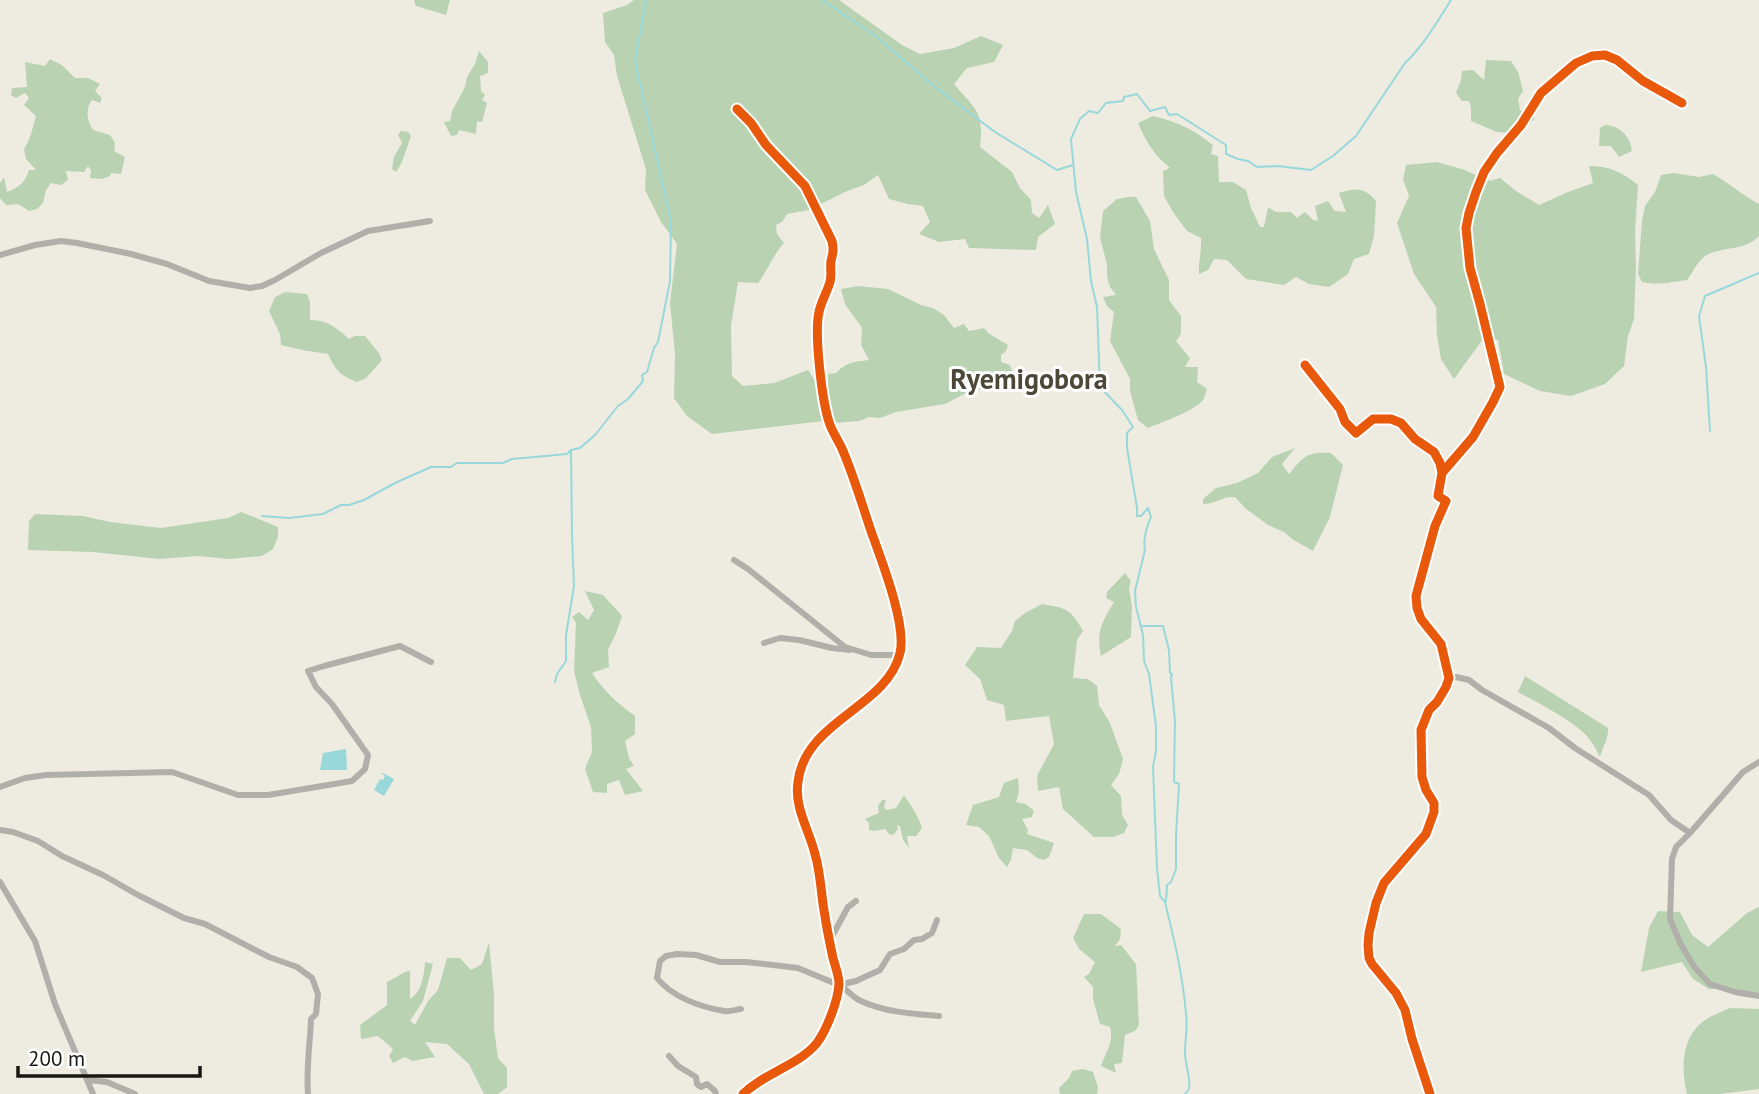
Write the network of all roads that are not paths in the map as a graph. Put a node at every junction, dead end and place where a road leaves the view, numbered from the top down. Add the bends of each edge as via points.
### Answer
1 (1682, 103) dead end
2 (737, 109) dead end
3 (430, 221) dead end
4 (0, 255) edge
5 (1305, 365) dead end
6 (1442, 473) junction
7 (734, 560) dead end
8 (764, 643) dead end
9 (851, 650) junction
10 (900, 655) junction
11 (431, 662) dead end
12 (1449, 678) junction
13 (1759, 762) edge
14 (0, 786) edge
15 (0, 830) edge
16 (1690, 833) junction
17 (0, 882) edge
18 (856, 901) dead end
19 (937, 920) dead end
20 (830, 940) junction
21 (839, 985) junction
22 (1759, 996) edge
23 (741, 1009) dead end
24 (939, 1016) dead end
25 (670, 1056) dead end
26 (88, 1080) junction
27 (93, 1094) edge
28 (135, 1094) edge
29 (308, 1094) edge
30 (716, 1094) edge
31 (743, 1094) edge
32 (1430, 1094) edge

1 - 6 street via 1617,60 1592,56 1576,63 1541,93 1484,173 1466,228 1470,268 1500,387 1474,437
2 - 10 street via 804,186 832,241 831,279 818,324 826,408 887,577 900,624
3 - 4 street via 368,232 250,288 209,281 167,264 77,243 61,241
5 - 6 street via 1356,433 1373,419 1401,423 1434,452
6 - 12 street via 1438,496 1446,501 1416,596 1421,618 1441,644
7 - 9 street
8 - 9 street via 780,638
9 - 10 street
10 - 20 street via 881,685 825,732 802,764 797,797 816,855
11 - 14 street via 400,646 308,671 368,755 365,769 352,781 268,795 238,795 172,772 46,775
12 - 16 street via 1469,680 1549,728 1648,794
12 - 32 street via 1421,730 1422,777 1434,813 1426,834 1384,883 1369,933 1371,964 1405,1010
13 - 16 street via 1743,772
15 - 29 street via 38,841 138,895 312,978 318,994 306,1065
16 - 22 street via 1676,847 1672,859 1670,919 1680,943 1710,984
17 - 26 street via 35,941 55,1004
18 - 20 street
19 - 21 street via 932,933 890,954 880,970
20 - 21 street
21 - 23 street via 798,968 746,961 720,962 677,954 660,961 657,978 676,994 726,1012
21 - 24 street via 863,1002
21 - 31 street via 828,1024 815,1045
25 - 30 street via 696,1077 697,1084 707,1084
26 - 27 street
26 - 28 street via 107,1082

